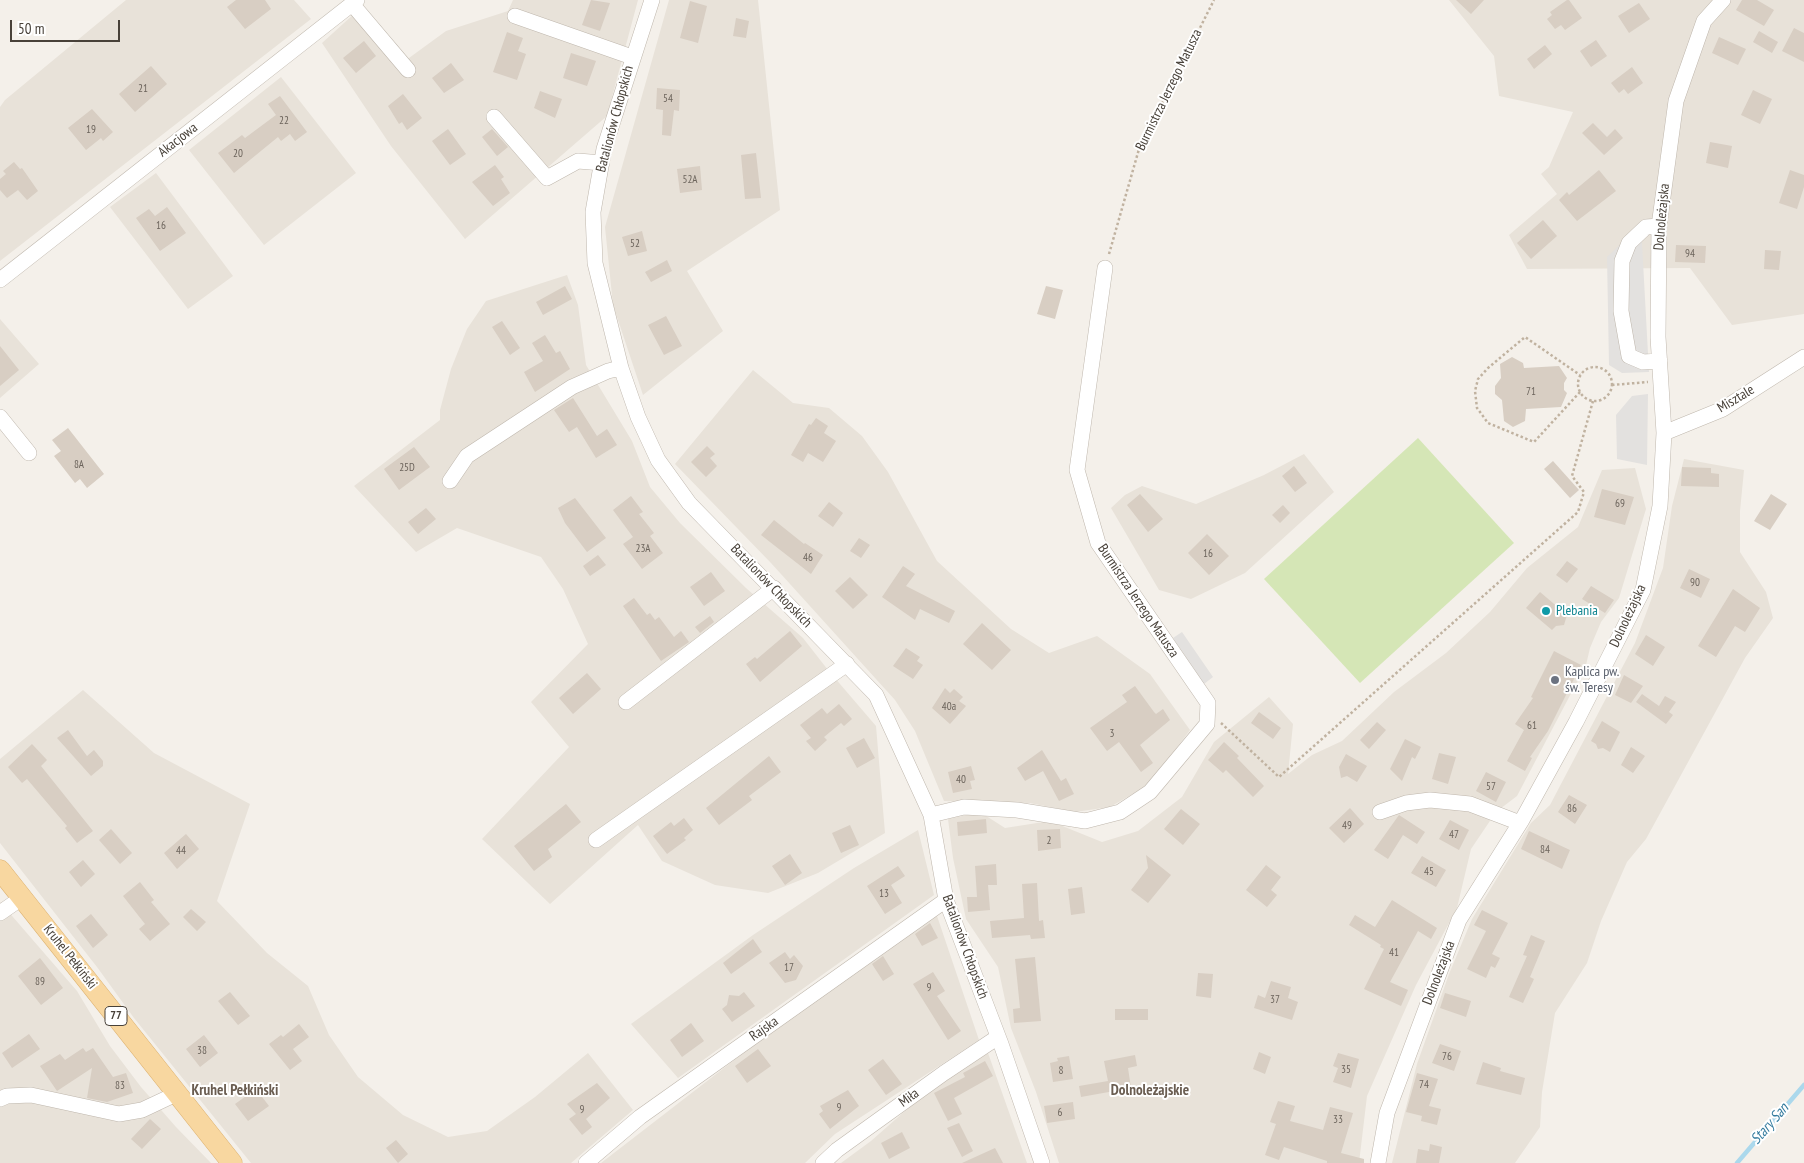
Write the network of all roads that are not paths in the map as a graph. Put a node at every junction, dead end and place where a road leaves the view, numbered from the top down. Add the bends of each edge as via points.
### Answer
1 (652, 0) edge
2 (1723, 0) edge
3 (354, 2) edge
4 (515, 16) dead end
5 (632, 57) junction
6 (408, 70) dead end
7 (494, 117) dead end
8 (602, 164) junction
9 (1659, 226) junction
10 (1105, 268) road end
11 (0, 280) edge
12 (1804, 357) edge
13 (1660, 361) junction
14 (621, 368) junction
15 (0, 417) edge
16 (1664, 433) junction
17 (29, 453) dead end
18 (450, 481) dead end
19 (774, 588) junction
20 (847, 664) junction
21 (626, 702) dead end
22 (1380, 812) dead end
23 (931, 815) junction
24 (1520, 823) junction
25 (596, 840) dead end
26 (0, 870) edge
27 (23, 898) junction
28 (946, 900) junction
29 (0, 914) edge
30 (998, 1037) junction
31 (176, 1094) junction
32 (0, 1099) edge
33 (232, 1163) edge
34 (586, 1163) edge
35 (823, 1163) edge
36 (1042, 1163) edge
37 (1378, 1163) edge

1 - 5 street, Batalionów Chłopskich
2 - 9 street, Dolnoleżajska via 1704,21 1676,101
3 - 6 street
3 - 11 street, Akacjowa
4 - 5 street
5 - 8 street, Batalionów Chłopskich
7 - 8 street via 547,178 578,161
8 - 14 street, Batalionów Chłopskich via 593,212 594,263
9 - 13 street, Dolnoleżajska
9 - 13 street via 1646,226 1629,243 1622,261 1621,311 1629,356 1643,362
10 - 23 street, Burmistrza Jerzego Matusza via 1077,470 1098,543 1208,703 1206,724 1150,792 1120,812 1085,821 1017,810 964,807
12 - 16 street, Misztale via 1723,408
13 - 16 street, Dolnoleżajska
14 - 18 street via 608,370 572,387 467,456
14 - 19 street, Batalionów Chłopskich via 638,417 658,460 689,503
15 - 17 street
16 - 24 street, Dolnoleżajska via 1660,506 1643,590
19 - 20 street, Batalionów Chłopskich
19 - 21 street
20 - 23 street, Batalionów Chłopskich via 876,694
20 - 25 street
22 - 24 street via 1406,803 1430,800 1470,804
23 - 28 street, Batalionów Chłopskich
24 - 37 street, Dolnoleżajska via 1459,920 1387,1113
26 - 27 main road, Kruhel Pełkiński / 77
27 - 29 street
27 - 31 main road, Kruhel Pełkiński / 77
28 - 30 street, Batalionów Chłopskich
28 - 34 street, Rajska via 640,1118
30 - 35 street, Miła
30 - 36 street, Batalionów Chłopskich
31 - 32 street via 142,1110 119,1114 31,1094
31 - 33 main road, Kruhel Pełkiński / 77

